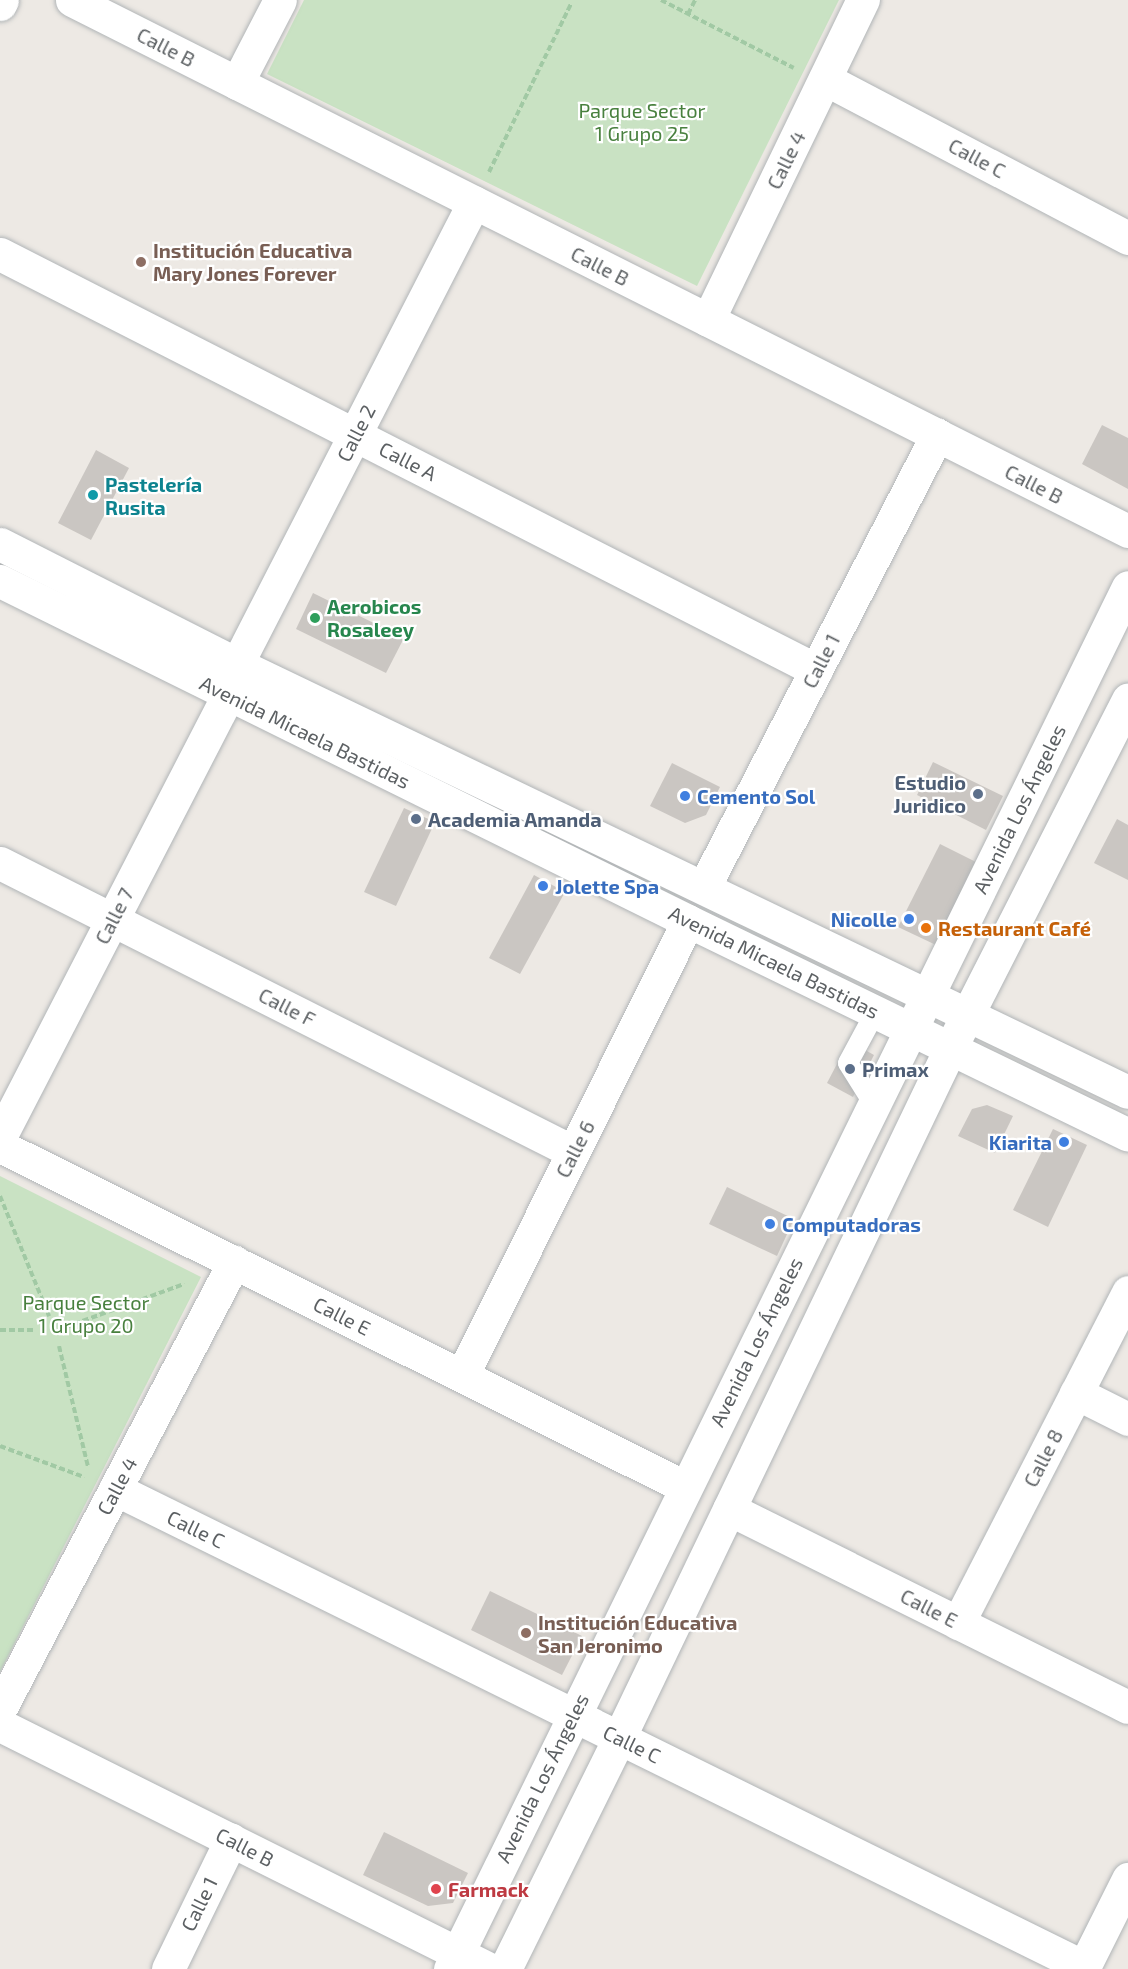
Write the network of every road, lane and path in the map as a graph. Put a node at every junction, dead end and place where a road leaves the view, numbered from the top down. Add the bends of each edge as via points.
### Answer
1 (72, 0) edge
2 (280, 0) edge
3 (661, 0) edge
4 (695, 0) edge
5 (863, 0) edge
6 (571, 4) dead end
7 (688, 14) junction
8 (824, 81) junction
9 (237, 83) junction
10 (477, 169) dead end
11 (498, 179) dead end
12 (481, 188) junction
13 (1128, 238) edge
14 (0, 254) edge
15 (708, 320) junction
16 (356, 434) junction
17 (937, 435) junction
18 (1128, 531) edge
19 (0, 544) edge
20 (0, 581) edge
21 (1128, 587) edge
22 (237, 664) junction
23 (816, 670) junction
24 (229, 694) junction
25 (1128, 699) edge
26 (0, 862) edge
27 (704, 887) junction
28 (112, 919) junction
29 (688, 921) junction
30 (928, 994) junction
31 (876, 1011) junction
32 (968, 1013) junction
33 (910, 1028) junction
34 (951, 1047) junction
35 (1128, 1092) edge
36 (873, 1103) junction
37 (915, 1122) junction
38 (1128, 1134) edge
39 (0, 1137) edge
40 (0, 1146) edge
41 (573, 1152) junction
42 (0, 1196) edge
43 (234, 1262) junction
44 (1128, 1292) edge
45 (49, 1316) dead end
46 (66, 1327) dead end
47 (0, 1330) edge
48 (34, 1330) dead end
49 (59, 1346) dead end
50 (462, 1376) junction
51 (1076, 1393) junction
52 (1128, 1419) edge
53 (0, 1446) edge
54 (685, 1487) junction
55 (115, 1490) junction
56 (729, 1509) junction
57 (958, 1623) junction
58 (1128, 1707) edge
59 (0, 1709) edge
60 (573, 1715) junction
61 (0, 1725) edge
62 (619, 1738) junction
63 (231, 1840) junction
64 (1128, 1880) edge
65 (453, 1961) edge
66 (1083, 1968) edge
67 (168, 1969) edge
68 (489, 1969) edge
69 (505, 1969) edge

1 - 9 street, Calle B
2 - 9 street
3 - 7 path
4 - 7 path
5 - 8 street, Calle 4
6 - 12 path
7 - 8 path
8 - 13 street, Calle C
8 - 15 street, Calle 4
9 - 12 street, Calle B
10 - 12 path
11 - 12 path
12 - 15 street, Calle B
12 - 16 street, Calle 2
14 - 16 street, Calle A
15 - 17 street, Calle B
16 - 22 street, Calle 2
16 - 23 street, Calle A
17 - 18 street, Calle B
17 - 23 street, Calle 1
19 - 22 street, Avenida Micaela Bastidas
20 - 24 street, Avenida Micaela Bastidas
21 - 30 street, Avenida Los Ángeles
22 - 27 street, Avenida Micaela Bastidas
23 - 27 street, Calle 1
24 - 28 street, Calle 7
24 - 29 street, Avenida Micaela Bastidas
25 - 32 street
26 - 28 street, Calle F
27 - 30 street, Avenida Micaela Bastidas
28 - 39 street, Calle 7
28 - 41 street, Calle F
29 - 31 street, Avenida Micaela Bastidas
29 - 41 street, Calle 6
30 - 32 street, Avenida Micaela Bastidas
30 - 33 street, Avenida Los Ángeles
31 - 33 street, Avenida Micaela Bastidas
31 - 36 lane via 848,1063
32 - 34 street
32 - 35 street, Avenida Micaela Bastidas
33 - 34 street, Avenida Micaela Bastidas
33 - 36 street, Avenida Los Ángeles
34 - 37 street
34 - 38 street, Avenida Micaela Bastidas
36 - 37 street
36 - 54 street, Avenida Los Ángeles
37 - 56 street
40 - 43 street, Calle E
41 - 50 street, Calle 6
42 - 45 path
43 - 46 path
43 - 50 street, Calle E
43 - 55 street, Calle 4
44 - 51 street, Calle 8
47 - 48 path
49 - 53 path via 91,1479
50 - 54 street, Calle E
51 - 52 street
51 - 57 street, Calle 8
54 - 60 street, Avenida Los Ángeles
55 - 59 street, Calle 4
55 - 60 street, Calle C
56 - 57 street, Calle E
56 - 62 street
57 - 58 street, Calle E
60 - 62 street, Calle C
60 - 65 street, Avenida Los Ángeles
61 - 63 street, Calle B
62 - 66 street, Calle C
62 - 69 street
63 - 65 street, Calle B
63 - 67 street, Calle 1
64 - 66 street
65 - 68 street, Calle B

